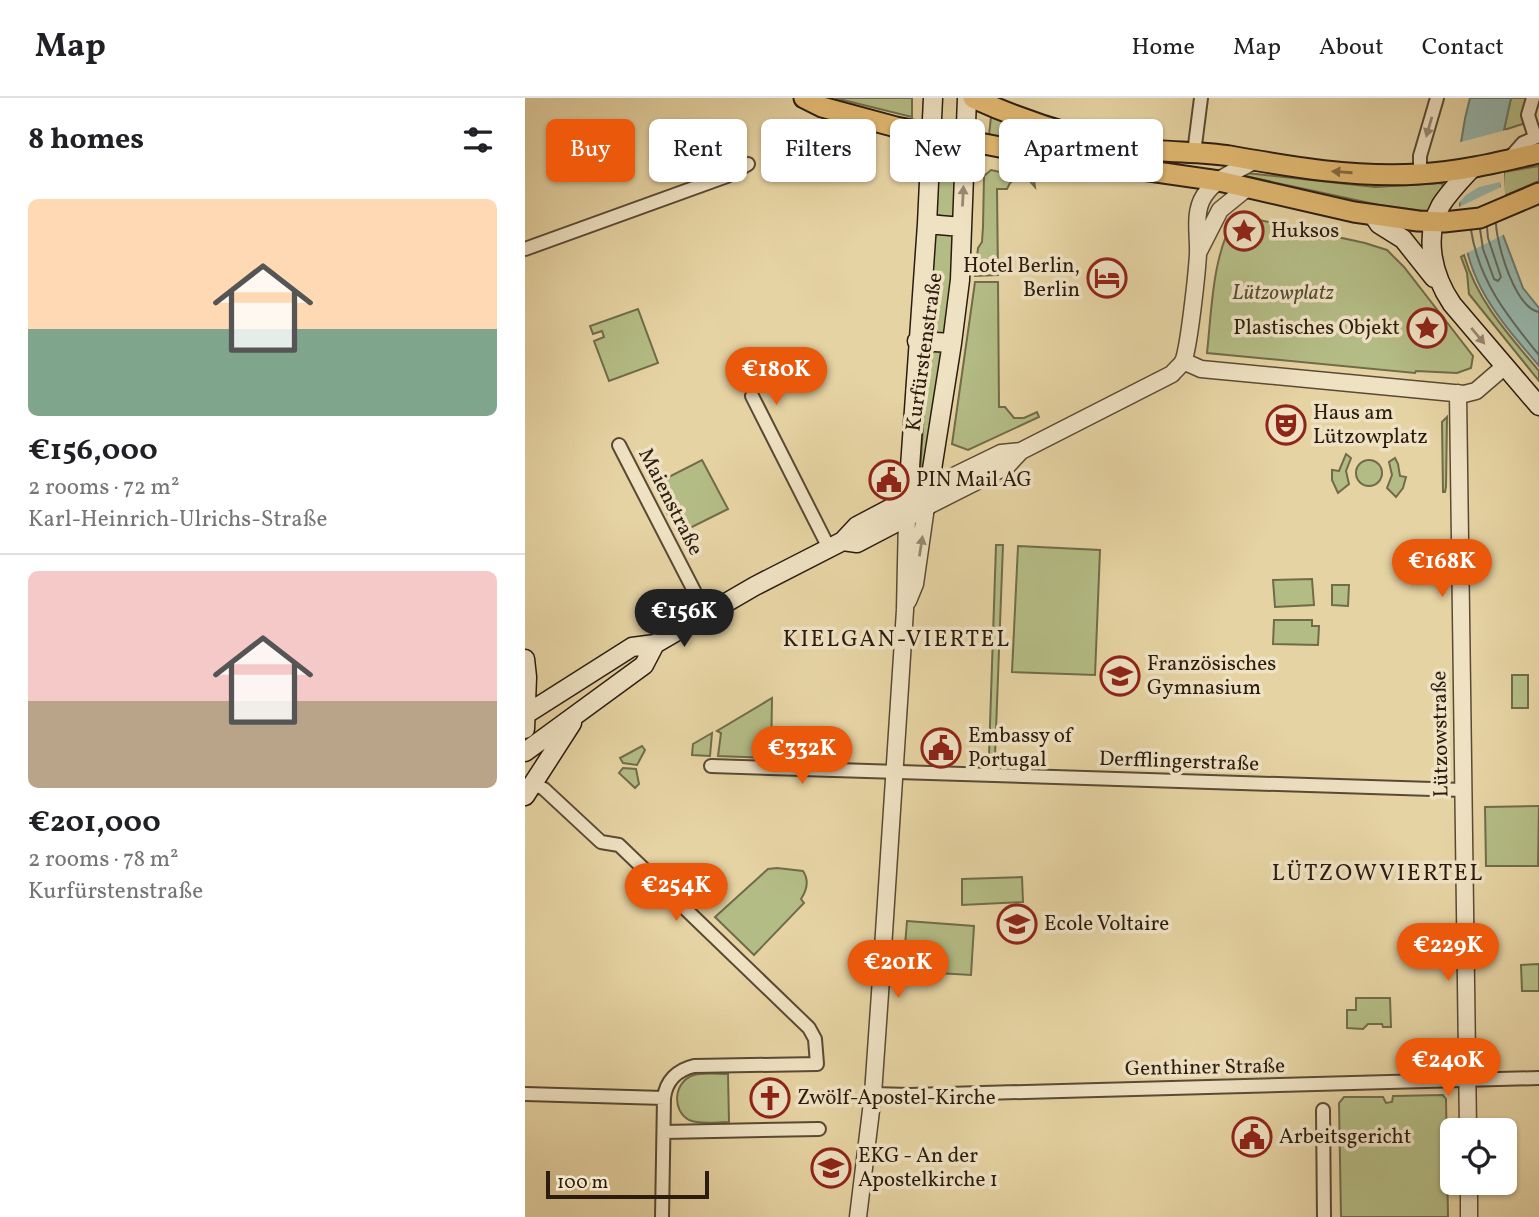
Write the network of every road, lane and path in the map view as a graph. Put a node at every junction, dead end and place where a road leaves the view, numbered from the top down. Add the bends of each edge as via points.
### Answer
1 (804, 98) edge
2 (933, 98) edge
3 (967, 98) edge
4 (973, 98) edge
5 (1201, 98) edge
6 (1437, 98) edge
7 (1533, 98) edge
8 (932, 119) edge
9 (966, 119) edge
10 (890, 124) edge
11 (1538, 142) edge
12 (985, 145) edge
13 (1194, 153) junction
14 (1252, 162) junction
15 (748, 164) dead end
16 (1420, 174) junction
17 (1454, 179) junction
18 (1219, 181) junction
19 (929, 182) edge
20 (964, 182) edge
21 (1247, 188) junction
22 (1539, 193) edge
23 (1373, 215) junction
24 (1434, 222) junction
25 (927, 224) junction
26 (962, 226) junction
27 (525, 249) edge
28 (1198, 253) junction
29 (1443, 289) junction
30 (917, 341) junction
31 (952, 343) junction
32 (1183, 361) junction
33 (1505, 366) junction
34 (1458, 393) junction
35 (752, 396) dead end
36 (1539, 406) edge
37 (619, 445) dead end
38 (1021, 451) junction
39 (929, 488) junction
40 (926, 508) junction
41 (907, 509) junction
42 (836, 544) junction
43 (905, 610) junction
44 (706, 614) junction
45 (655, 645) junction
46 (525, 659) edge
47 (570, 686) junction
48 (581, 712) junction
49 (525, 719) edge
50 (525, 752) edge
51 (711, 766) dead end
52 (895, 772) junction
53 (529, 790) edge
54 (1463, 790) junction
55 (1539, 1078) edge
56 (1468, 1080) junction
57 (525, 1094) edge
58 (873, 1094) junction
59 (664, 1098) junction
60 (1323, 1110) dead end
61 (1468, 1118) edge
62 (819, 1129) dead end
63 (664, 1132) junction
64 (1469, 1195) edge
65 (662, 1217) edge
66 (859, 1217) edge
67 (1324, 1217) edge
68 (1469, 1217) edge

1 - 10 main road
2 - 8 main road, Kurfürstenstraße
3 - 9 main road, Kurfürstenstraße
4 - 13 main road via 1084,137 1135,148
5 - 13 street
6 -> 16 street via 1420,156
7 - 11 street via 1528,115
11 - 17 main road via 1506,161 1473,167
12 - 18 main road
13 - 14 main road
16 -> 14 main road via 1332,172
14 - 18 street
15 - 27 street via 727,176
16 - 17 main road
17 - 24 main road
18 - 21 main road
18 - 28 street via 1201,202
19 - 25 main road, Kurfürstenstraße
26 -> 20 main road, Kurfürstenstraße
21 - 23 main road
21 - 28 street via 1220,210
22 - 24 main road via 1480,218
23 - 24 main road
23 - 29 main road via 1406,242
24 - 29 main road via 1431,246
25 - 26 main road
25 - 30 main road, Kurfürstenstraße
26 - 31 main road, Kurfürstenstraße
28 - 32 street
29 -> 33 main road
30 - 31 main road
30 - 41 main road, Kurfürstenstraße
31 - 39 main road, Kurfürstenstraße
32 - 34 street via 1201,369
32 - 38 street via 1165,379
33 - 34 street via 1476,391
33 - 36 main road
34 - 54 street, Lützowstraße
35 - 42 street
37 - 44 street, Maienstraße
38 - 39 street via 1001,453
38 - 40 street via 1007,466
39 - 40 main road, Kurfürstenstraße
39 - 41 main road
40 - 41 main road
43 -> 40 street, Kurfürstenstraße via 915,584
41 - 42 main road via 857,543
41 - 43 street, Kurfürstenstraße
42 - 44 main road
43 - 52 street, Kurfürstenstraße
44 - 45 main road
45 - 47 main road via 632,647
45 - 48 main road via 643,665
46 - 49 main road
47 - 48 main road
47 - 49 main road
48 - 50 main road
48 - 53 main road
51 - 52 street, Derfflingerstraße
52 - 54 street, Derfflingerstraße
52 - 58 street, Kurfürstenstraße
53 - 59 street via 544,789 601,842 619,845 813,1033 817,1064 686,1068 670,1081
54 - 56 street, Lützowstraße
55 - 56 street, Genthiner Straße
56 - 58 street, Genthiner Straße
56 - 61 street, Lützowstraße
57 - 59 street
58 - 66 street, Kurfürstenstraße
59 - 63 street
60 - 67 street
62 - 63 street
63 - 65 street
64 - 68 street

